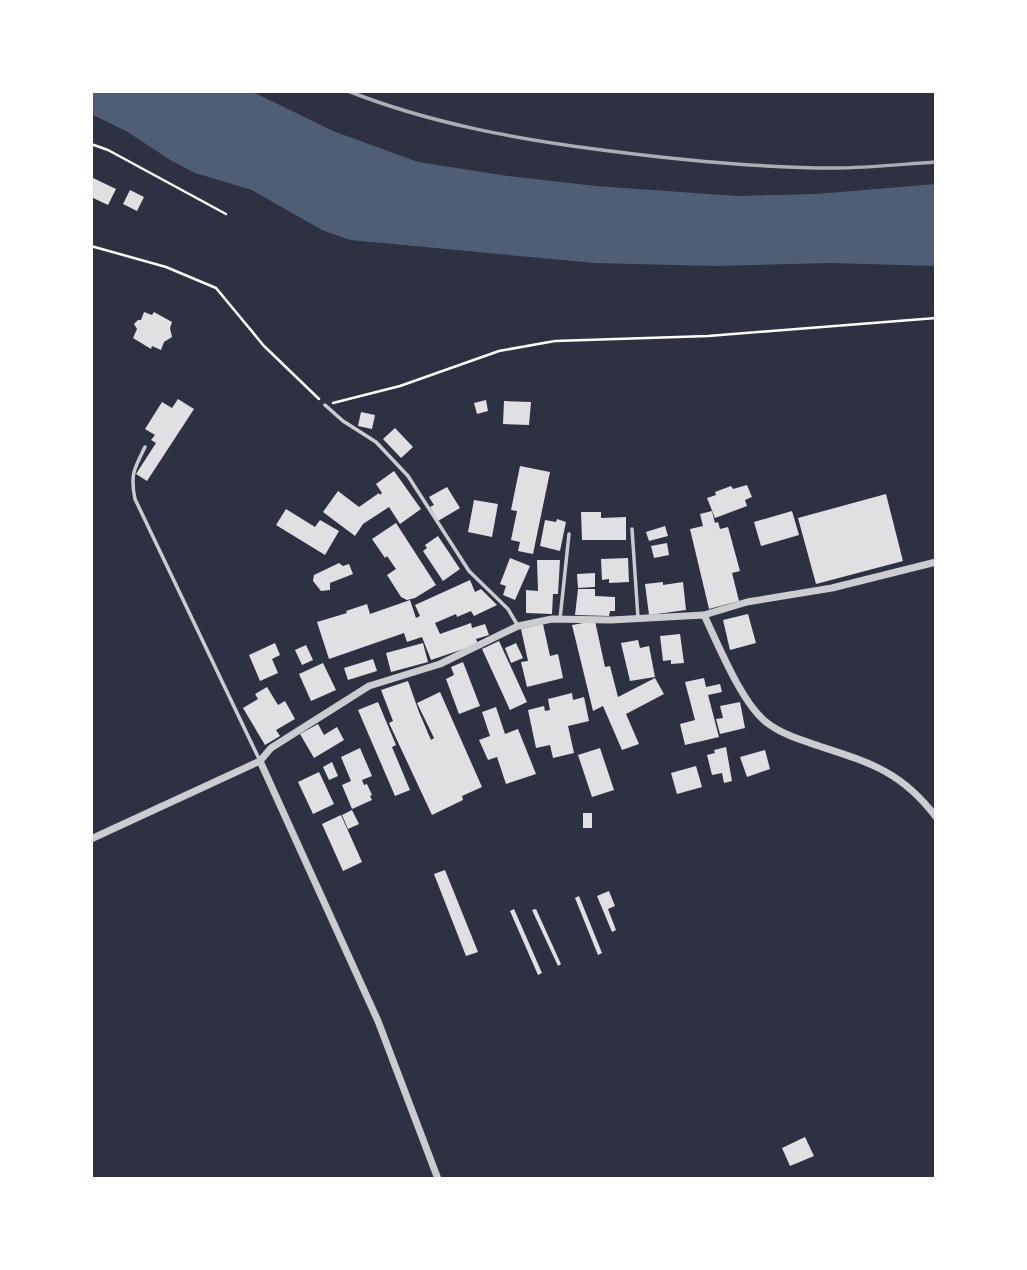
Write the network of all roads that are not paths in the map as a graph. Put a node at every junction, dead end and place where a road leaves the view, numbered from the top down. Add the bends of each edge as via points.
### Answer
1 (325, 405) road end
2 (145, 447) dead end
3 (632, 529) dead end
4 (569, 534) dead end
5 (936, 562) edge
6 (704, 615) junction
7 (638, 618) junction
8 (560, 619) junction
9 (518, 626) junction
10 (260, 761) junction
11 (936, 817) edge
12 (91, 839) edge
13 (438, 1179) edge

1 - 9 lane via 376,442 408,476 469,571 508,609
2 - 10 lane via 132,471 135,499
3 - 7 lane
4 - 8 lane
5 - 6 street
6 - 7 street
6 - 11 street via 745,696 766,723 790,736 878,766 920,797
7 - 8 street
8 - 9 street
9 - 10 street via 440,664 369,686 298,729
10 - 12 street
10 - 13 street via 378,1021

